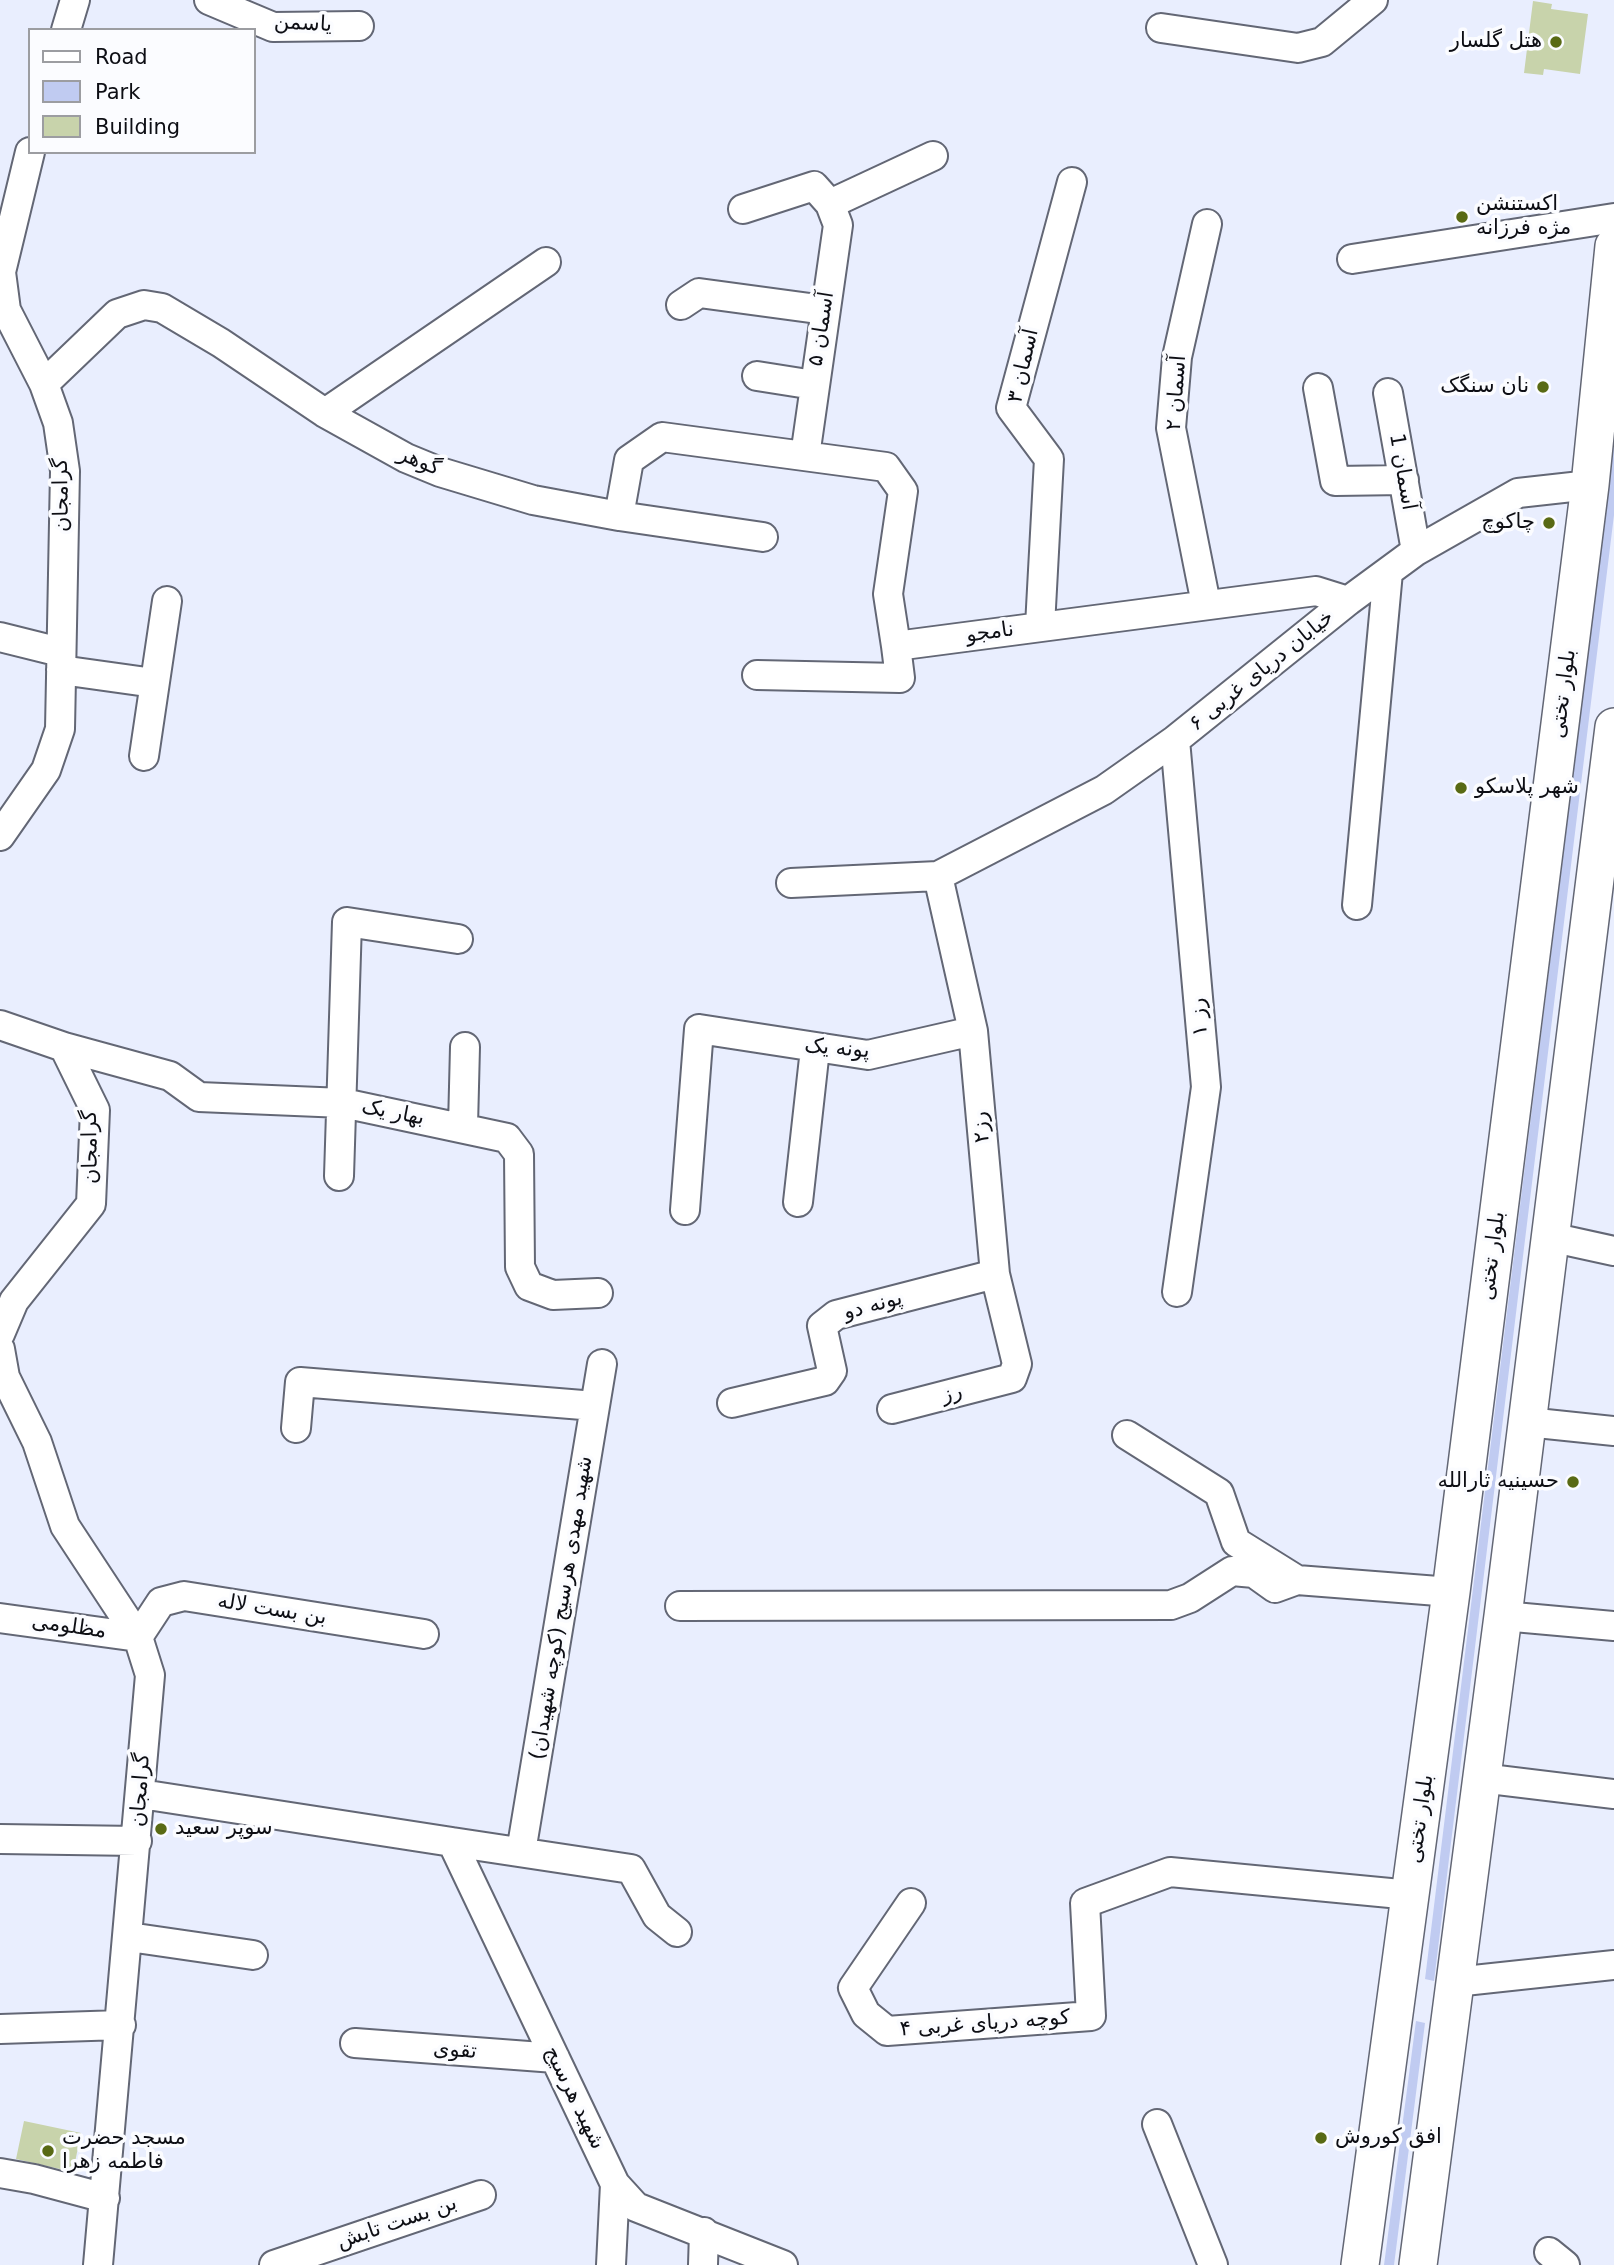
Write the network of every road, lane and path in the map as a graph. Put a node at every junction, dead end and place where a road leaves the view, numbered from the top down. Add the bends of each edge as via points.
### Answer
1 (75, 0) edge
2 (209, 0) edge
3 (1373, 0) edge
4 (359, 26) dead end
5 (1161, 27) dead end
6 (67, 28) edge
7 (30, 154) edge
8 (933, 156) dead end
9 (1072, 182) dead end
10 (830, 204) junction
11 (743, 209) dead end
12 (1614, 218) edge
13 (1207, 224) dead end
14 (1614, 246) edge
15 (1352, 259) dead end
16 (546, 262) dead end
17 (681, 304) dead end
18 (825, 310) junction
19 (3, 311) edge
20 (757, 376) dead end
21 (44, 384) junction
22 (814, 385) junction
23 (1318, 388) dead end
24 (1388, 393) dead end
25 (326, 414) junction
26 (805, 456) junction
27 (1404, 480) junction
28 (1590, 485) junction
29 (619, 516) junction
30 (763, 537) dead end
31 (1416, 551) junction
32 (1388, 572) junction
33 (167, 601) dead end
34 (1348, 601) junction
35 (1206, 604) junction
36 (1040, 626) junction
37 (0, 637) edge
38 (896, 646) junction
39 (60, 661) junction
40 (757, 675) dead end
41 (154, 682) junction
42 (1175, 740) junction
43 (1613, 745) edge
44 (144, 756) dead end
45 (0, 836) edge
46 (938, 876) junction
47 (791, 883) dead end
48 (1357, 905) dead end
49 (458, 939) dead end
50 (0, 1026) edge
51 (973, 1031) junction
52 (64, 1047) junction
53 (465, 1047) dead end
54 (815, 1049) junction
55 (343, 1103) junction
56 (463, 1126) junction
57 (339, 1176) dead end
58 (798, 1202) dead end
59 (685, 1210) dead end
60 (1550, 1237) junction
61 (1614, 1251) edge
62 (995, 1274) junction
63 (1177, 1292) dead end
64 (598, 1293) dead end
65 (7, 1298) edge
66 (0, 1334) edge
67 (602, 1364) dead end
68 (2, 1368) edge
69 (1012, 1378) joint
70 (732, 1404) dead end
71 (595, 1406) junction
72 (892, 1409) dead end
73 (1527, 1422) junction
74 (296, 1428) dead end
75 (1614, 1431) edge
76 (1127, 1435) dead end
77 (1297, 1580) junction
78 (1451, 1592) junction
79 (680, 1606) dead end
80 (1503, 1616) junction
81 (0, 1618) edge
82 (1614, 1626) edge
83 (424, 1634) dead end
84 (138, 1637) junction
85 (1480, 1777) junction
86 (141, 1794) junction
87 (1614, 1794) edge
88 (0, 1839) edge
89 (137, 1841) junction
90 (452, 1842) junction
91 (521, 1852) junction
92 (1410, 1895) junction
93 (911, 1903) dead end
94 (677, 1932) dead end
95 (129, 1937) junction
96 (253, 1955) dead end
97 (1614, 1965) edge
98 (1453, 1994) junction
99 (1397, 2000) junction
100 (121, 2025) junction
101 (0, 2029) edge
102 (355, 2043) dead end
103 (555, 2058) junction
104 (1157, 2124) dead end
105 (0, 2173) edge
106 (615, 2183) junction
107 (481, 2195) dead end
108 (105, 2198) junction
109 (704, 2232) junction
110 (98, 2265) edge
111 (274, 2265) edge
112 (611, 2265) edge
113 (703, 2265) edge
114 (783, 2265) edge
115 (1213, 2265) edge
116 (1360, 2265) edge
117 (1418, 2265) edge

1 - 6 street
2 - 4 street, یاسمن via 273,27
3 - 5 street via 1322,42 1298,48
7 - 19 street, گرامجان via 1,272
8 - 10 street
9 - 36 street, آسمان ۳ via 1011,408 1049,459
10 - 11 street via 814,186
10 - 18 street, آسمان ۵ via 838,225
12 - 15 street
13 - 35 street, آسمان ۲ via 1177,356 1171,428
14 - 28 main road, بلوار تختی
16 - 25 street
17 - 18 street via 699,293
18 - 22 street, آسمان ۵
19 - 21 street, گرامجان
20 - 22 street
21 - 25 street, گوهر via 117,314 144,305 162,308 209,336
21 - 39 street, گرامجان via 58,423 65,471
22 - 26 street, آسمان ۵
23 - 27 street via 1335,481
24 - 27 street, آسمان 1
25 - 29 street, گوهر via 440,472 533,500
26 - 29 street via 662,438 629,460
26 - 38 street via 886,467 903,491 888,594
27 - 31 street, آسمان 1
28 - 31 street, خیابان دریای غربی ۶ via 1518,493
28 - 78 main road, بلوار تختی
29 - 30 street, گوهر
31 - 32 street, خیابان دریای غربی ۶
32 - 34 street, خیابان دریای غربی ۶
32 - 48 street
33 - 41 street
34 - 35 street, نامجو via 1316,591
34 - 42 street, خیابان دریای غربی ۶
35 - 36 street, نامجو
36 - 38 street, نامجو
37 - 39 street
38 - 40 street via 900,678
39 - 41 street
39 - 45 street, گرامجان via 60,729 46,770
41 - 44 street
42 - 46 street, خیابان دریای غربی ۶ via 1104,790
42 - 63 street, رز ۱ via 1206,1087
43 - 60 main road
46 - 47 street
46 - 51 street, رز۲
49 - 55 street via 347,922
50 - 52 street
51 - 54 street, پونه یک via 868,1055
51 - 62 street, رز۲
52 - 55 street, بهار یک via 170,1076 199,1097
52 - 65 street, گرامجان via 95,1110 91,1204
53 - 56 street
54 - 58 street
54 - 59 street, پونه یک via 699,1029
55 - 56 street, بهار یک
55 - 57 street
56 - 64 street, بهار یک via 507,1138 519,1154 520,1267 529,1286 554,1295
60 - 61 street
60 - 73 main road
62 - 69 street, رز۲ via 1017,1364
62 - 70 street, پونه دو via 836,1315 822,1326 832,1371 825,1381
65 - 66 street, گرامجان
67 - 71 street, شهید مهدی هرسیج (کوچه شهیدان)
68 - 84 street, گرامجان via 37,1442 65,1526
69 - 72 street, رز
71 - 74 street via 300,1382
71 - 91 street, شهید مهدی هرسیج (کوچه شهیدان)
73 - 75 street
73 - 80 main road
76 - 77 street via 1219,1493 1236,1542
77 - 78 street
77 - 79 street via 1275,1588 1254,1573 1232,1571 1171,1605
78 - 92 main road, بلوار تختی
80 - 82 street
80 - 85 main road
81 - 84 street, مظلومی
83 - 84 street, بن بست لاله via 184,1596 161,1602
84 - 86 street, گرامجان via 150,1675
85 - 87 street
85 - 98 main road
86 - 89 street, گرامجان
86 - 90 street
88 - 89 street
89 - 95 street, گرامجان
90 - 91 street
90 - 103 street, شهید هرسیج
91 - 94 street via 631,1869 657,1916
92 - 93 street, کوچه دریای غربی ۴ via 1170,1872 1085,1903 1091,2016 887,2031 866,2014 853,1988
92 - 99 main road, بلوار تختی
95 - 96 street
95 - 100 street, گرامجان
97 - 98 street
98 - 99 main road
98 - 117 main road
99 - 116 main road, بلوار تختی
100 - 101 street
100 - 108 street, گرامجان
102 - 103 street, تقوی
103 - 106 street, شهید هرسیج
104 - 115 street
105 - 108 street
106 - 109 street, شهید هرسیج via 636,2207
106 - 112 street
107 - 111 street, بن بست تابش
108 - 110 street, گرامجان
109 - 113 street
109 - 114 street, شهید هرسیج

